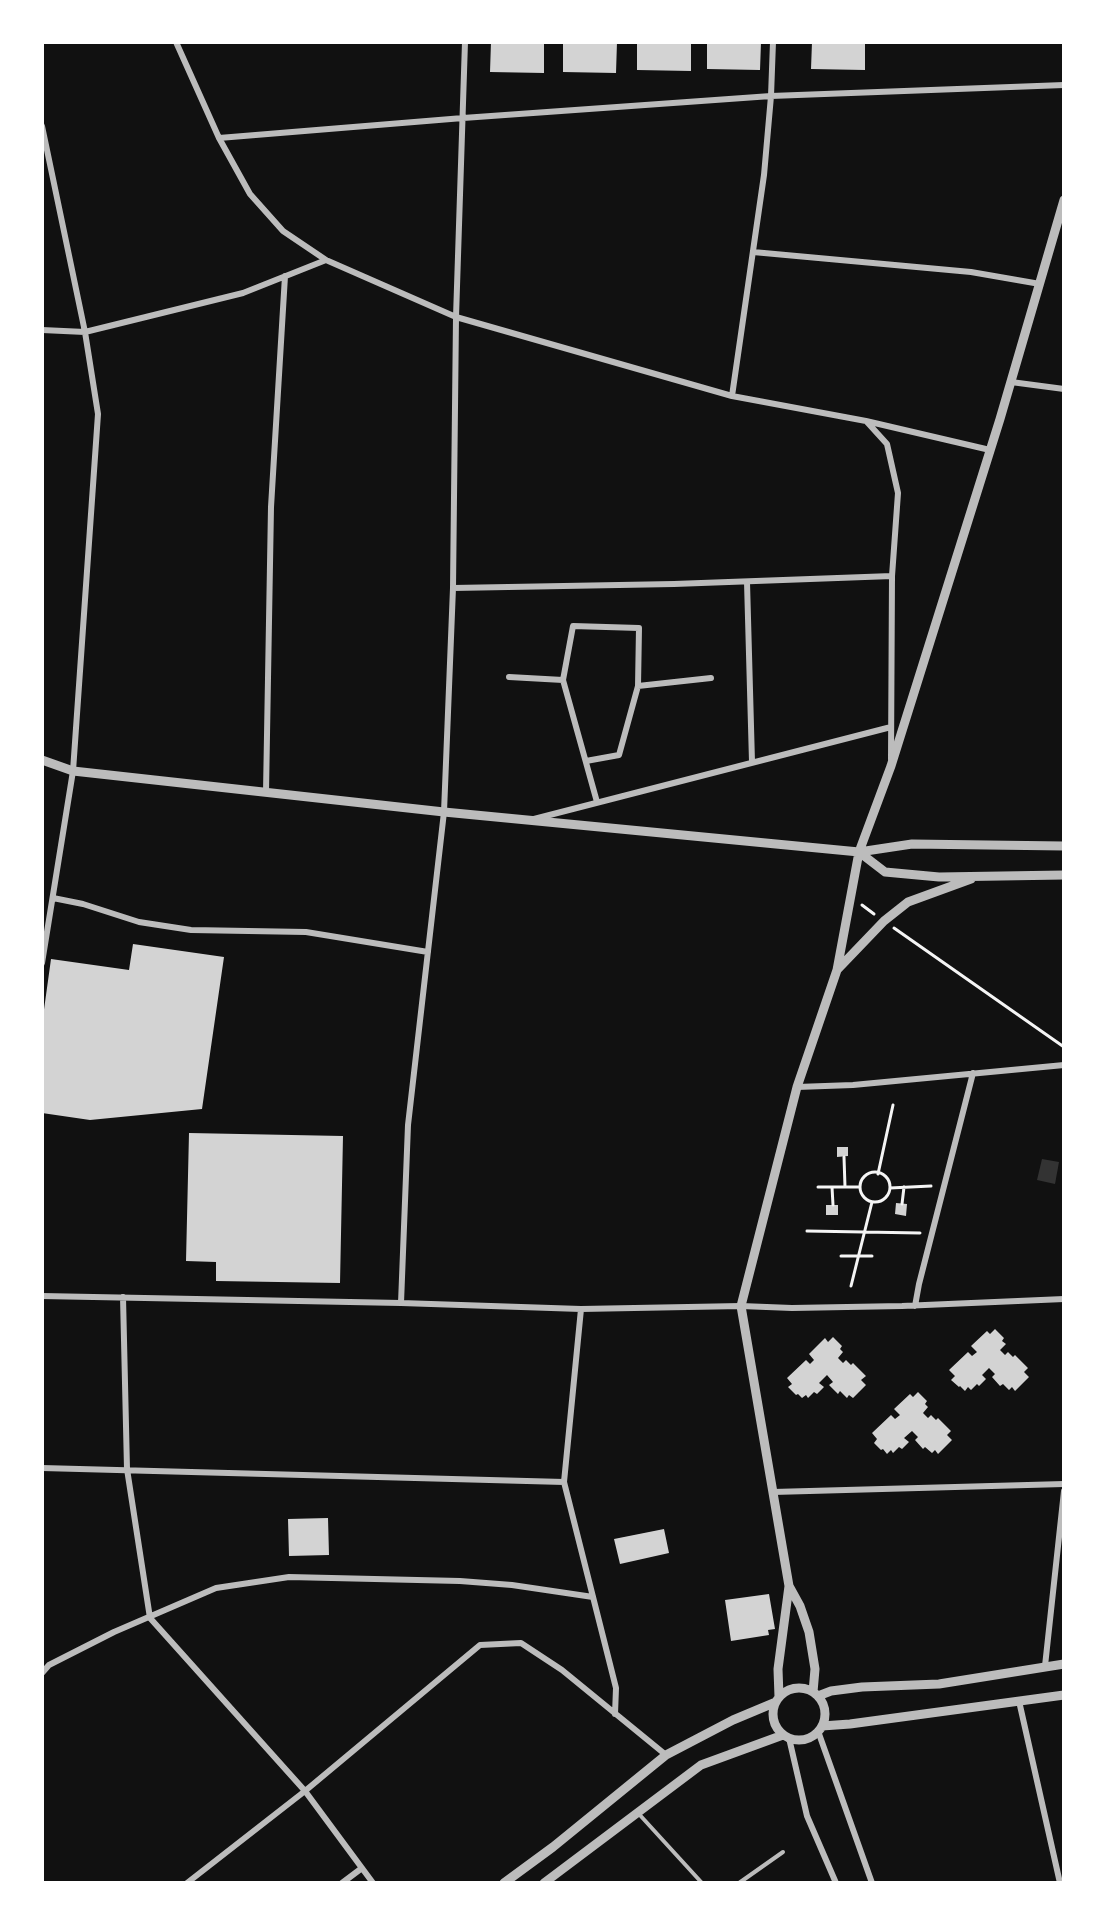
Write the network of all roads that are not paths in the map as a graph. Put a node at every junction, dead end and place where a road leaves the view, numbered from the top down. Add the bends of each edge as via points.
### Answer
1 (176, 42) edge
2 (465, 42) edge
3 (773, 42) edge
4 (1064, 85) edge
5 (771, 96) junction
6 (463, 118) junction
7 (42, 126) edge
8 (219, 138) junction
9 (1064, 200) edge
10 (753, 252) junction
11 (326, 260) junction
12 (285, 276) junction
13 (1040, 284) junction
14 (456, 316) junction
15 (42, 330) edge
16 (85, 332) junction
17 (1011, 382) junction
18 (1064, 389) edge
19 (732, 396) junction
20 (866, 421) junction
21 (990, 450) junction
22 (892, 576) junction
23 (747, 582) junction
24 (453, 588) junction
25 (508, 677) dead end
26 (711, 678) dead end
27 (563, 680) junction
28 (638, 686) junction
29 (891, 726) junction
30 (42, 760) edge
31 (586, 761) junction
32 (752, 762) junction
33 (891, 766) junction
34 (73, 771) junction
35 (266, 792) junction
36 (597, 802) junction
37 (444, 812) junction
38 (530, 820) junction
39 (1064, 846) edge
40 (859, 852) junction
41 (1064, 874) edge
42 (978, 877) junction
43 (53, 898) junction
44 (428, 952) junction
45 (42, 963) edge
46 (837, 970) junction
47 (1064, 1065) edge
48 (973, 1073) junction
49 (797, 1087) junction
50 (42, 1296) edge
51 (123, 1297) junction
52 (1064, 1299) edge
53 (401, 1303) junction
54 (741, 1306) junction
55 (915, 1306) junction
56 (581, 1309) junction
57 (42, 1468) edge
58 (127, 1469) junction
59 (564, 1482) junction
60 (1064, 1484) edge
61 (1064, 1491) edge
62 (773, 1492) junction
63 (789, 1586) junction
64 (593, 1597) junction
65 (150, 1618) junction
66 (1064, 1664) edge
67 (1046, 1666) junction
68 (42, 1673) edge
69 (816, 1694) junction
70 (1064, 1695) edge
71 (779, 1697) junction
72 (1018, 1701) junction
73 (615, 1714) junction
74 (818, 1731) junction
75 (789, 1737) junction
76 (666, 1755) junction
77 (305, 1791) junction
78 (638, 1813) junction
79 (783, 1852) dead end
80 (362, 1868) junction
81 (187, 1883) edge
82 (342, 1883) edge
83 (373, 1883) edge
84 (504, 1883) edge
85 (544, 1883) edge
86 (702, 1883) edge
87 (739, 1883) edge
88 (837, 1883) edge
89 (872, 1883) edge
90 (1060, 1883) edge

1 - 8 street
2 - 6 street
3 - 5 street
4 - 5 street
5 - 6 street
5 - 10 street
6 - 8 street
6 - 14 street
7 - 16 street
8 - 11 street via 250,194 283,231
9 - 13 street
10 - 13 street via 970,272
10 - 19 street
11 - 12 street
11 - 14 street
12 - 16 street via 243,293
12 - 35 street via 271,507
13 - 17 street
14 - 19 street
14 - 24 street
15 - 16 street
16 - 34 street via 98,414
17 - 18 street
17 - 21 street
19 - 20 street
20 - 21 street
20 - 22 street via 887,444 898,493
21 - 33 street
22 - 23 street
22 - 29 street
23 - 24 street
23 - 32 street
24 - 37 street
25 - 27 street
26 - 28 street
27 - 28 street via 573,626 639,627
27 - 31 street
28 - 31 street via 619,755
29 - 32 street
29 - 33 street
30 - 34 street
31 - 36 street
32 - 36 street
33 - 40 street
34 - 35 street
34 - 43 street
35 - 37 street
36 - 38 street
37 - 38 street
37 - 44 street
38 - 40 street
39 - 40 street via 912,843
40 - 42 street via 885,872
40 - 46 street
41 - 42 street
42 - 46 street via 908,902
43 - 44 street via 191,930 306,932
43 - 45 street
44 - 53 street via 408,1125
46 - 49 street
47 - 48 street
48 - 49 street
48 - 55 street
49 - 54 street
50 - 51 street
51 - 53 street
51 - 58 street
52 - 55 street
53 - 56 street
54 - 55 street
54 - 56 street
54 - 62 street
56 - 59 street
57 - 58 street
58 - 59 street
58 - 65 street
59 - 64 street
60 - 62 street
61 - 67 street
62 - 63 street
63 - 69 street via 809,1632
63 - 71 street via 778,1669
64 - 65 street via 460,1581 289,1577 216,1588
64 - 73 street via 616,1688
65 - 68 street via 49,1665
65 - 77 street
66 - 67 street
67 - 69 street via 939,1684 862,1687
69 - 71 street via 801,1688
69 - 74 street via 824,1707 824,1720
70 - 72 street
71 - 75 street via 774,1720
71 - 76 street
72 - 74 street
72 - 90 street
73 - 76 street
73 - 77 street via 562,1670 521,1643 480,1645
74 - 75 street via 804,1739
74 - 89 street
75 - 78 street via 701,1766
75 - 88 street via 807,1816
76 - 84 street
77 - 80 street
77 - 81 street
78 - 85 street
78 - 86 lane
79 - 87 lane
80 - 82 street
80 - 83 street

